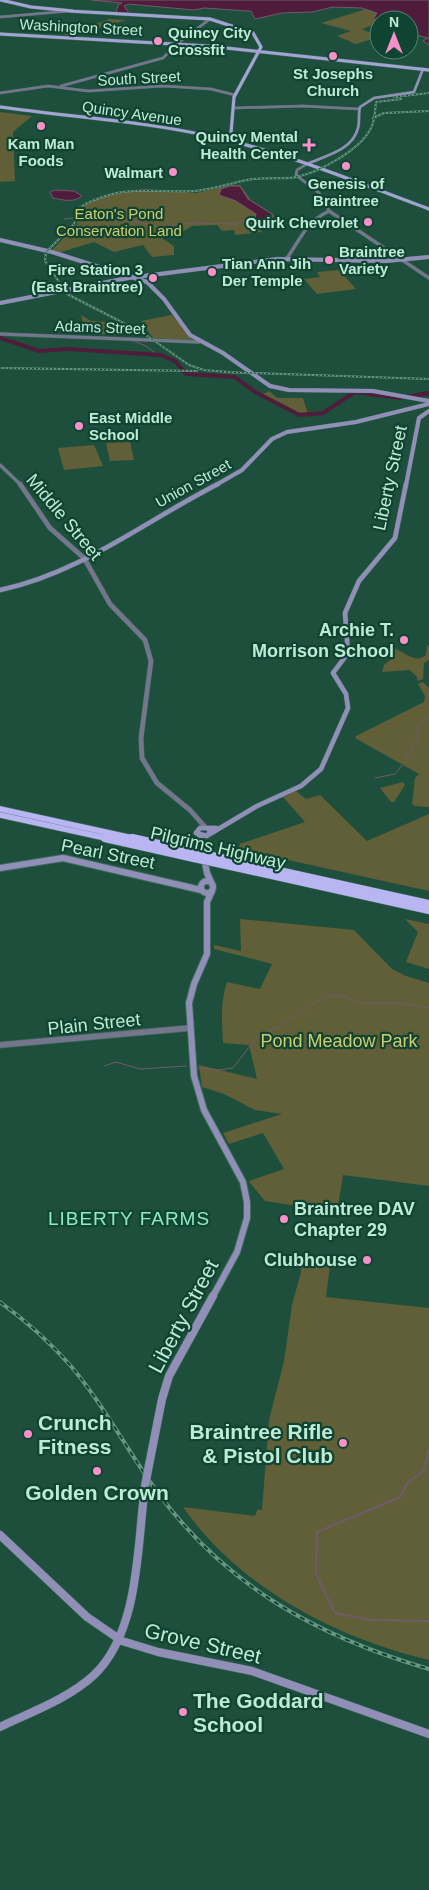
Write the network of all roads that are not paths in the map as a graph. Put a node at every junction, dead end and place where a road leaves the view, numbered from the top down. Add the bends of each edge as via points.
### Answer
1 (2, 2) edge
2 (69, 11) junction
3 (0, 17) edge
4 (210, 20) junction
5 (0, 34) edge
6 (178, 43) junction
7 (258, 51) junction
8 (423, 69) junction
9 (429, 70) edge
10 (61, 86) junction
11 (0, 93) edge
12 (235, 95) junction
13 (0, 107) edge
14 (233, 108) junction
15 (360, 109) junction
16 (231, 134) junction
17 (212, 136) junction
18 (227, 140) junction
19 (234, 142) junction
20 (219, 144) dead end
21 (245, 145) junction
22 (307, 164) junction
23 (429, 209) edge
24 (329, 212) junction
25 (320, 215) junction
26 (334, 215) junction
27 (0, 240) edge
28 (429, 257) edge
29 (287, 258) junction
30 (402, 260) junction
31 (135, 277) junction
32 (429, 278) edge
33 (0, 303) edge
34 (0, 334) edge
35 (199, 342) junction
36 (429, 402) edge
37 (429, 411) edge
38 (0, 465) edge
39 (86, 560) junction
40 (0, 590) edge
41 (0, 809) edge
42 (0, 815) edge
43 (197, 818) junction
44 (198, 829) junction
45 (208, 831) junction
46 (199, 836) junction
47 (203, 847) junction
48 (194, 855) junction
49 (216, 860) junction
50 (0, 868) edge
51 (206, 873) junction
52 (212, 884) junction
53 (202, 887) junction
54 (212, 891) junction
55 (208, 902) junction
56 (429, 904) edge
57 (429, 910) edge
58 (190, 1028) junction
59 (0, 1045) edge
60 (0, 1535) edge
61 (119, 1639) junction
62 (0, 1726) edge
63 (429, 1734) edge

1 - 2 main road
2 - 3 street
2 - 4 main road
4 - 6 street
4 - 7 main road via 250,33
4 - 7 main road via 232,23 250,31 261,46
5 - 6 main road, Washington Street
6 - 7 main road, Washington Street
6 - 10 street via 161,59
7 - 8 main road, Washington Street
7 - 12 main road
8 - 9 main road, Washington Street
8 - 15 main road via 413,93 378,97
10 - 11 street, South Street
10 - 12 street, South Street via 92,91 168,86 211,89
12 - 14 main road
13 - 17 main road, Quincy Avenue via 130,122
14 - 15 street
14 - 16 main road
15 - 22 main road via 353,140
16 - 17 main road
16 - 18 main road
16 - 21 main road
17 - 18 main road, Quincy Avenue
18 - 19 main road, Quincy Avenue
19 - 20 main road
19 - 21 main road, Quincy Avenue
21 - 22 main road, Quincy Avenue
22 - 23 main road, Quincy Avenue
22 - 24 street via 296,171 298,178 319,194
24 - 25 street
24 - 26 street
25 - 26 street
25 - 29 street via 302,232
26 - 30 street
27 - 31 main road
28 - 30 main road
29 - 30 main road
29 - 31 main road
30 - 32 street
31 - 33 main road
31 - 35 main road via 152,285 186,331
34 - 35 street, Adams Street
35 - 36 main road via 223,353 258,380 274,387 289,390 366,390
36 - 39 main road, Union Street via 357,422 278,436 231,477
37 - 45 main road, Liberty Street via 419,418 395,538 360,579 346,611 348,652 333,674 347,695 348,710 324,764 301,786
38 - 39 street, Middle Street via 23,488 49,526
39 - 40 main road, Union Street via 37,582
39 - 43 street, Middle Street via 110,604 140,633 149,651 151,663 141,742 144,762 157,782
41 - 48 highway, Pilgrims Highway
42 - 48 highway, Pilgrims Highway
43 - 44 street
43 - 45 street, Middle Street
44 - 45 main road
44 - 46 main road
45 - 46 main road
45 - 47 main road
46 - 47 main road
47 - 51 main road
48 - 49 highway, Pilgrims Highway, bridge
49 - 56 highway, Pilgrims Highway
49 - 57 highway, Pilgrims Highway
50 - 53 main road, Pearl Street via 60,858
51 - 52 main road
51 - 53 main road
52 - 53 main road
52 - 54 main road, Liberty Street
53 - 54 main road
53 - 55 main road, Liberty Street
54 - 55 main road, Liberty Street
55 - 58 main road, Liberty Street via 208,951 191,992 188,1009
58 - 59 street, Plain Street
58 - 61 main road, Liberty Street, bridge via 197,1092 243,1182 247,1218 237,1252 169,1376 160,1404 145,1486 131,1597
60 - 61 main road, Grove Street via 83,1613
61 - 62 main road, Liberty Street via 102,1666 85,1682
61 - 63 main road, Grove Street via 152,1651 252,1671

